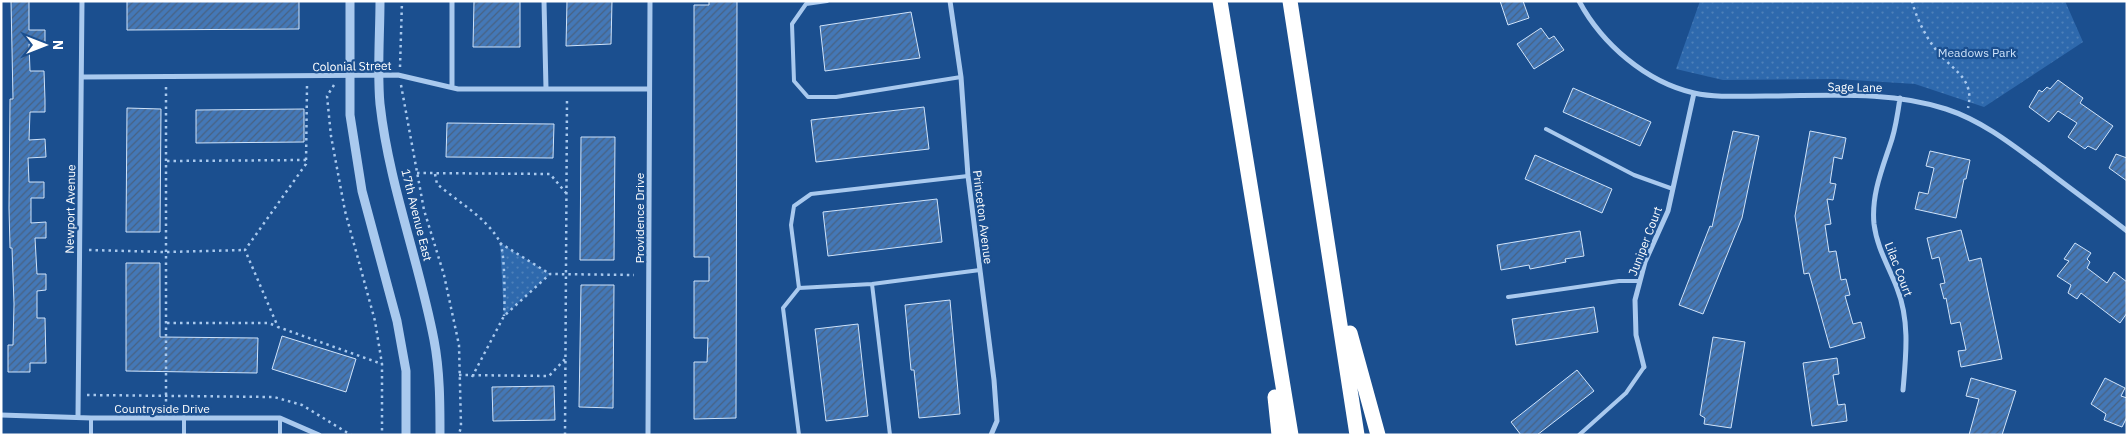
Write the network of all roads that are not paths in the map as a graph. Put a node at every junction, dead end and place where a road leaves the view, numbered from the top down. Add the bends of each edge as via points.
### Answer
1 (82, 1) edge
2 (350, 1) edge
3 (380, 1) edge
4 (452, 1) edge
5 (544, 1) edge
6 (650, 1) edge
7 (827, 1) edge
8 (950, 1) edge
9 (1220, 1) edge
10 (1290, 1) edge
11 (1579, 1) edge
12 (380, 75) junction
13 (83, 77) junction
14 (350, 77) junction
15 (961, 77) junction
16 (452, 87) junction
17 (546, 89) junction
18 (650, 89) junction
19 (1694, 92) junction
20 (1900, 98) junction
21 (1546, 129) dead end
22 (968, 176) junction
23 (1673, 189) junction
24 (2127, 231) edge
25 (1259, 242) junction
26 (980, 270) junction
27 (1333, 274) junction
28 (1640, 281) junction
29 (872, 284) junction
30 (799, 288) junction
31 (1508, 297) dead end
32 (1644, 367) joint
33 (1903, 390) dead end
34 (1, 415) edge
35 (78, 416) junction
36 (184, 417) junction
37 (91, 418) junction
38 (280, 418) junction
39 (91, 435) edge
40 (184, 435) edge
41 (280, 435) edge
42 (319, 435) edge
43 (406, 435) edge
44 (440, 435) edge
45 (648, 435) edge
46 (799, 435) edge
47 (890, 435) edge
48 (991, 435) edge
49 (1279, 435) edge
50 (1291, 435) edge
51 (1357, 435) edge
52 (1378, 435) edge
53 (1579, 435) edge

1 - 13 street, Newport Avenue
2 - 14 street
3 - 12 street, 17th Avenue East
4 - 16 street
5 - 17 street
6 - 18 street, Providence Drive
7 - 15 lane via 806,4 792,24 794,81 808,97 836,97
8 - 15 street, Princeton Avenue
9 - 25 highway
10 - 27 highway
11 - 19 street, Sage Lane via 1592,23 1624,57 1666,83
12 - 14 street, Colonial Street
12 - 16 street, Colonial Street via 398,75
12 - 44 street, 17th Avenue East via 380,103 395,189 435,342
13 - 14 street, Colonial Street
13 - 35 street, Newport Avenue
14 - 43 street via 350,115 362,191 397,320 406,371
15 - 22 street, Princeton Avenue
16 - 17 street, Colonial Street
17 - 18 street, Colonial Street
18 - 45 street, Providence Drive
19 - 20 street, Sage Lane via 1720,96
19 - 23 street, Juniper Court
20 - 24 street, Sage Lane via 1946,109 1991,130
20 - 33 street, Lilac Court via 1892,138 1878,180 1874,224 1878,244 1904,312 1907,337
21 - 23 lane via 1634,175
22 - 26 street, Princeton Avenue
22 - 30 lane via 811,194 794,206 792,224
23 - 28 street, Juniper Court via 1668,211
25 - 49 highway
25 - 50 highway
26 - 29 lane
26 - 48 street, Princeton Avenue via 994,380 996,421
27 - 51 highway
27 - 52 highway
28 - 31 lane via 1619,281
28 - 32 street, Juniper Court via 1635,300 1636,335
29 - 30 lane
29 - 47 lane
30 - 46 lane via 782,308
32 - 53 lane via 1626,393
34 - 35 street, Countryside Drive
35 - 37 street, Countryside Drive
36 - 37 street, Countryside Drive
36 - 38 street, Countryside Drive
36 - 40 lane
37 - 39 lane
38 - 41 lane
38 - 42 street, Countryside Drive

